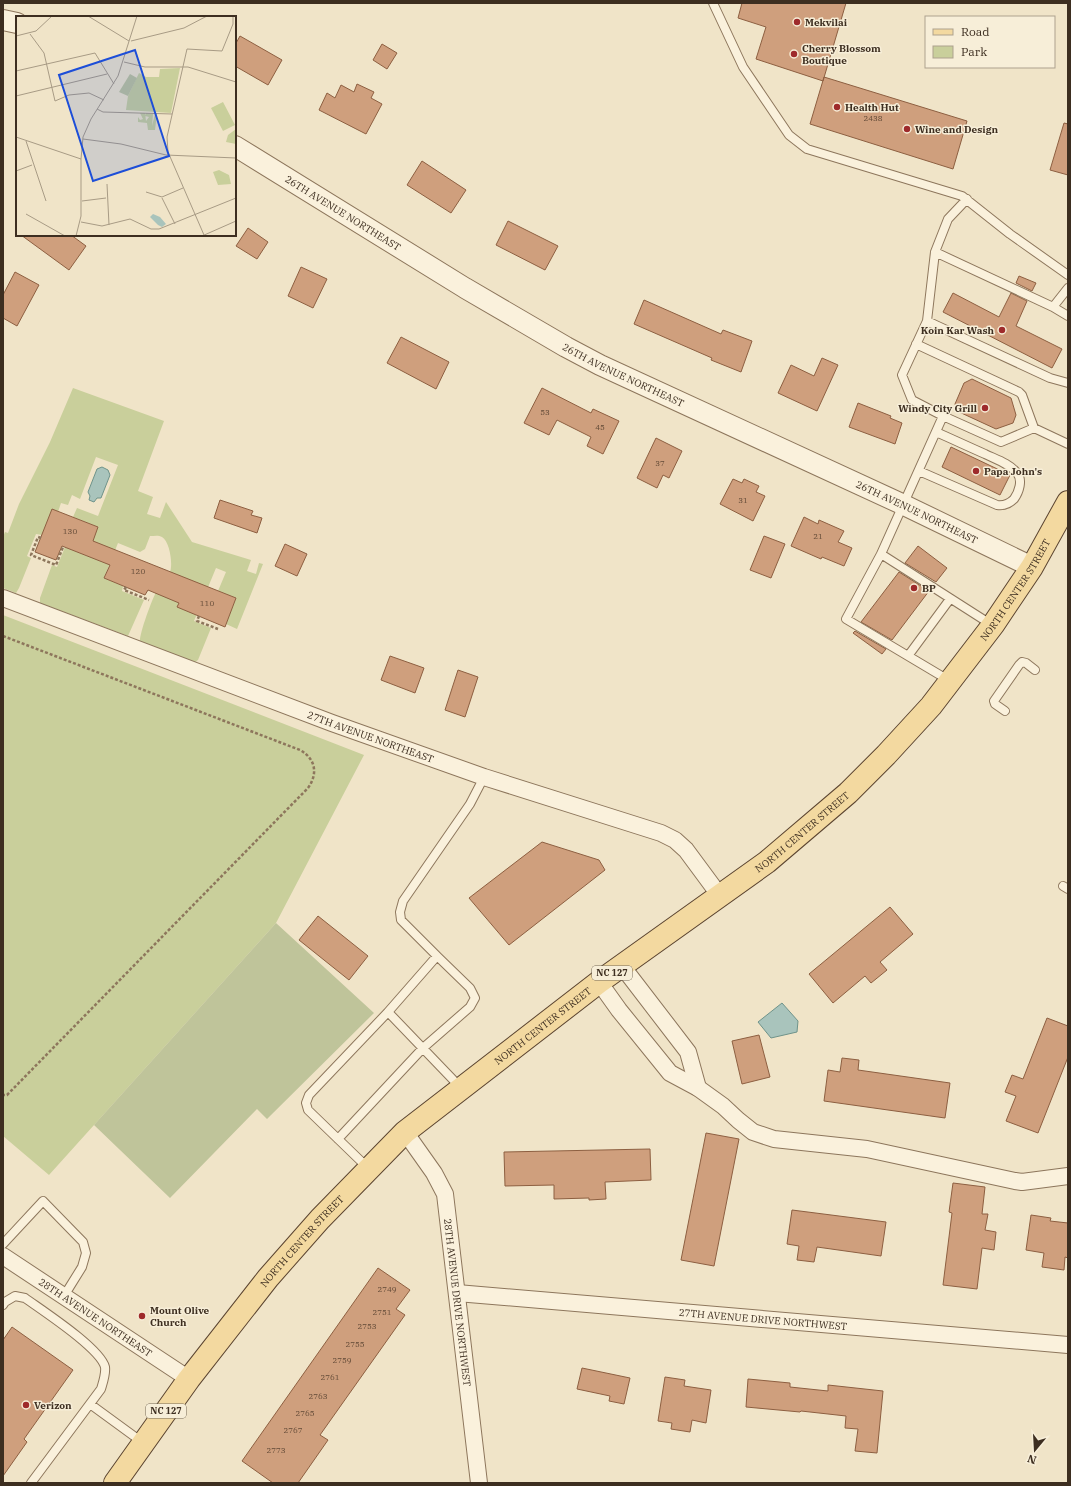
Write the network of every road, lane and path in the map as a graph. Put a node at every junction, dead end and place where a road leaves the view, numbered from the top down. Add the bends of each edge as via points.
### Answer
1 (713, 3) edge
2 (3, 20) edge
3 (16, 23) edge
4 (236, 147) edge
5 (968, 200) junction
6 (936, 252) junction
7 (1068, 275) edge
8 (1068, 288) edge
9 (1053, 308) junction
10 (1068, 316) edge
11 (927, 321) junction
12 (916, 344) junction
13 (1067, 380) edge
14 (943, 416) junction
15 (1034, 428) junction
16 (936, 432) junction
17 (1068, 444) edge
18 (919, 471) junction
19 (1068, 502) edge
20 (904, 505) junction
21 (41, 538) dead end
22 (63, 547) dead end
23 (881, 554) junction
24 (1032, 567) junction
25 (126, 587) dead end
26 (3, 598) edge
27 (950, 599) junction
28 (148, 600) dead end
29 (199, 616) dead end
30 (993, 625) junction
31 (218, 629) dead end
32 (3, 636) edge
33 (908, 656) junction
34 (1035, 670) dead end
35 (951, 681) junction
36 (1005, 711) dead end
37 (484, 777) junction
38 (720, 896) junction
39 (437, 956) junction
40 (622, 966) junction
41 (599, 982) junction
42 (388, 1012) junction
43 (423, 1048) junction
44 (688, 1052) junction
45 (670, 1073) junction
46 (462, 1088) junction
47 (698, 1088) junction
48 (3, 1095) edge
49 (405, 1132) junction
50 (338, 1139) junction
51 (368, 1168) junction
52 (1068, 1176) edge
53 (3, 1244) edge
54 (3, 1256) edge
55 (457, 1293) junction
56 (64, 1296) junction
57 (3, 1305) edge
58 (1068, 1345) edge
59 (189, 1379) junction
60 (90, 1404) junction
61 (143, 1443) junction
62 (31, 1483) edge
63 (114, 1483) edge
64 (479, 1483) edge

1 - 5 lane via 743,67 789,135 807,149 953,193
2 - 3 street
4 - 20 street, 26TH AVENUE NORTHEAST via 458,284 566,347
5 - 6 lane via 948,219
5 - 7 lane
6 - 9 lane
6 - 11 lane
8 - 9 lane
9 - 10 lane
11 - 12 lane
11 - 13 lane via 1050,378
12 - 14 lane via 902,375 912,400
12 - 15 lane via 1019,392
14 - 15 lane via 1001,442
14 - 16 lane
15 - 17 lane
16 - 18 lane
16 - 18 lane via 1009,466 1019,476 1018,492 1009,503 997,506
18 - 20 lane
19 - 24 main road, NORTH CENTER STREET / NC 127
20 - 23 lane
20 - 24 street, 26TH AVENUE NORTHEAST
21 - 22 path via 38,537 31,555 56,565
23 - 27 lane
23 - 33 lane via 846,619
24 - 30 main road, NORTH CENTER STREET / NC 127
25 - 28 path via 124,590
26 - 37 street, 27TH AVENUE NORTHEAST via 324,721
27 - 30 lane
27 - 33 lane
29 - 31 path via 198,621
30 - 35 main road, NORTH CENTER STREET / NC 127
32 - 48 path via 300,750 311,759 315,772 308,788 7,1095
33 - 35 lane
34 - 36 lane via 1026,663 1019,664 994,700 995,704
35 - 38 main road, NORTH CENTER STREET / NC 127 via 919,720 854,788 778,853
37 - 38 street, 27TH AVENUE NORTHEAST via 661,833 675,840 686,850
37 - 39 lane via 470,804 404,901 400,912 401,920
38 - 40 main road, NORTH CENTER STREET / NC 127
39 - 42 lane
39 - 43 lane via 470,988 475,998 470,1007
40 - 41 main road, NORTH CENTER STREET / NC 127
40 - 44 street
41 - 45 street
41 - 46 main road, NORTH CENTER STREET / NC 127
42 - 43 lane
42 - 50 lane via 309,1095 306,1103 308,1110
43 - 46 lane
43 - 50 lane
44 - 45 street
44 - 47 street
45 - 47 street
46 - 49 main road, NORTH CENTER STREET / NC 127
47 - 52 street via 753,1132 774,1139 868,1149 1015,1182
49 - 51 main road, NORTH CENTER STREET / NC 127
49 - 55 street, 28TH AVENUE DRIVE NORTHWEST via 434,1173 445,1194
50 - 51 lane
51 - 59 main road, NORTH CENTER STREET / NC 127 via 268,1278
53 - 56 lane via 43,1201 83,1242 86,1253 82,1267
54 - 56 street, 28TH AVENUE NORTHEAST
55 - 58 street, 27TH AVENUE DRIVE NORTHWEST
55 - 64 street, 28TH AVENUE DRIVE NORTHWEST
56 - 59 street, 28TH AVENUE NORTHEAST
57 - 60 lane via 15,1296 25,1298 101,1358 105,1368 104,1378 101,1389
59 - 61 main road, NORTH CENTER STREET / NC 127
60 - 61 lane
60 - 62 lane
61 - 63 main road, NORTH CENTER STREET / NC 127

